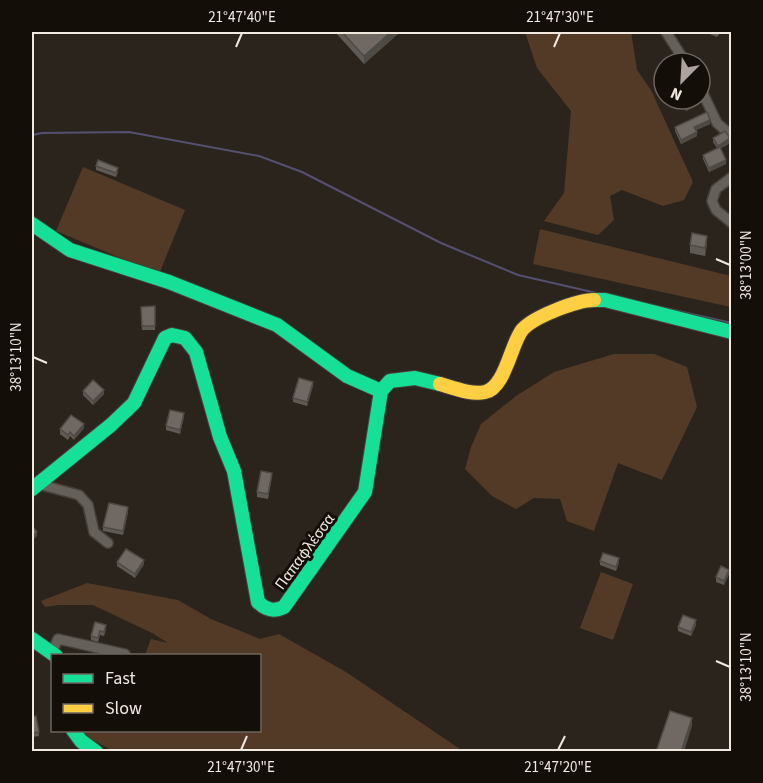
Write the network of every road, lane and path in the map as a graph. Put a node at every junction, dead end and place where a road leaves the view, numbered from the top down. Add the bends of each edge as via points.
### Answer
1 (678, 32) edge
2 (668, 36) edge
3 (678, 51) edge
4 (711, 111) edge
5 (732, 136) edge
6 (732, 177) edge
7 (732, 223) edge
8 (32, 224) edge
9 (732, 332) edge
10 (381, 392) junction
11 (33, 488) edge
12 (108, 543) dead end
13 (32, 639) edge
14 (54, 654) edge
15 (125, 654) dead end
16 (74, 732) edge
17 (96, 752) edge

1 - 2 street
2 - 3 street
4 - 5 street via 717,123
6 - 7 street via 716,189 712,201 716,210
8 - 10 street via 70,250 169,282 277,325 347,376
9 - 10 street via 605,300 582,300 529,323 521,331 500,379 486,392 409,378 390,381
10 - 11 street, Παπαφλέσσα via 365,492 279,610 258,602 234,471 196,352 185,338 165,338 134,403
11 - 12 street via 79,495 88,505 94,531
13 - 14 street
14 - 15 street via 58,639
16 - 17 street

